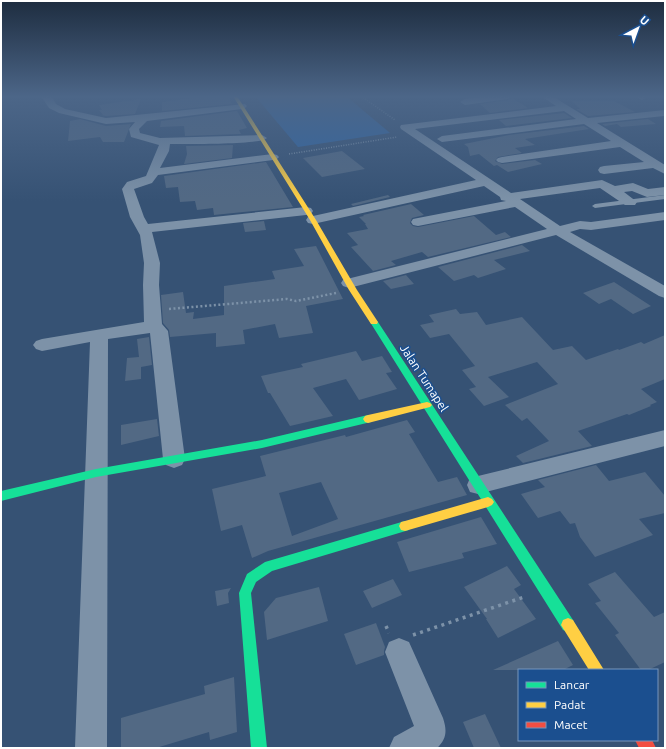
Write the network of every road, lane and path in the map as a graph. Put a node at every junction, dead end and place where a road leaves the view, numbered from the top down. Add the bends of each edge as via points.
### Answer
1 (134, 131) edge
2 (258, 131) edge
3 (396, 131) edge
4 (414, 131) edge
5 (506, 131) edge
6 (602, 131) edge
7 (262, 138) junction
8 (442, 139) dead end
9 (162, 141) junction
10 (622, 143) junction
11 (273, 157) junction
12 (502, 160) dead end
13 (662, 166) edge
14 (604, 170) dead end
15 (153, 172) junction
16 (484, 182) junction
17 (613, 190) junction
18 (665, 191) edge
19 (422, 196) junction
20 (665, 198) edge
21 (512, 199) junction
22 (630, 202) junction
23 (595, 206) dead end
24 (309, 216) junction
25 (449, 216) junction
26 (665, 216) edge
27 (418, 222) dead end
28 (570, 228) junction
29 (144, 229) junction
30 (351, 286) junction
31 (665, 293) edge
32 (152, 318) junction
33 (99, 336) junction
34 (42, 345) dead end
35 (427, 405) junction
36 (665, 438) edge
37 (174, 459) junction
38 (96, 474) junction
39 (483, 494) junction
40 (1, 496) edge
41 (545, 589) junction
42 (403, 644) joint
43 (596, 669) edge
44 (91, 748) edge
45 (259, 748) edge
46 (405, 748) edge

1 - 9 street via 135,135
2 - 7 street, Jalan Tumapel
3 - 11 path
4 - 16 street
5 - 8 street
6 - 10 street
7 - 9 street
7 - 11 street, Jalan Tumapel
9 - 15 street via 165,148
10 - 12 street
10 - 13 street
11 - 15 street
11 - 24 street, Jalan Tumapel
13 - 14 street
15 - 29 street via 149,179 131,185 128,189 137,217
16 - 19 street
16 - 21 street
17 - 18 street via 633,187 647,193
17 - 21 street via 602,184
17 - 22 street
19 - 24 street
19 - 25 street
20 - 22 lane
21 - 25 street
21 - 28 street
22 - 23 lane
24 - 29 street
24 - 30 street, Jalan Tumapel
25 - 27 street
26 - 28 street
28 - 30 street
28 - 31 street
29 - 32 street via 152,263
30 - 32 path via 296,301 280,300
30 - 35 street, Jalan Tumapel
32 - 33 street
32 - 37 street via 159,331
33 - 34 street
33 - 38 street
35 - 37 street via 262,444
35 - 39 street, Jalan Tumapel
36 - 39 street
37 - 38 street
38 - 40 street
38 - 44 street
39 - 41 street, Jalan Tumapel
39 - 45 street via 269,566 251,578 245,593
41 - 42 path
41 - 43 street, Jalan Tumapel
42 - 46 street via 431,730 427,736

